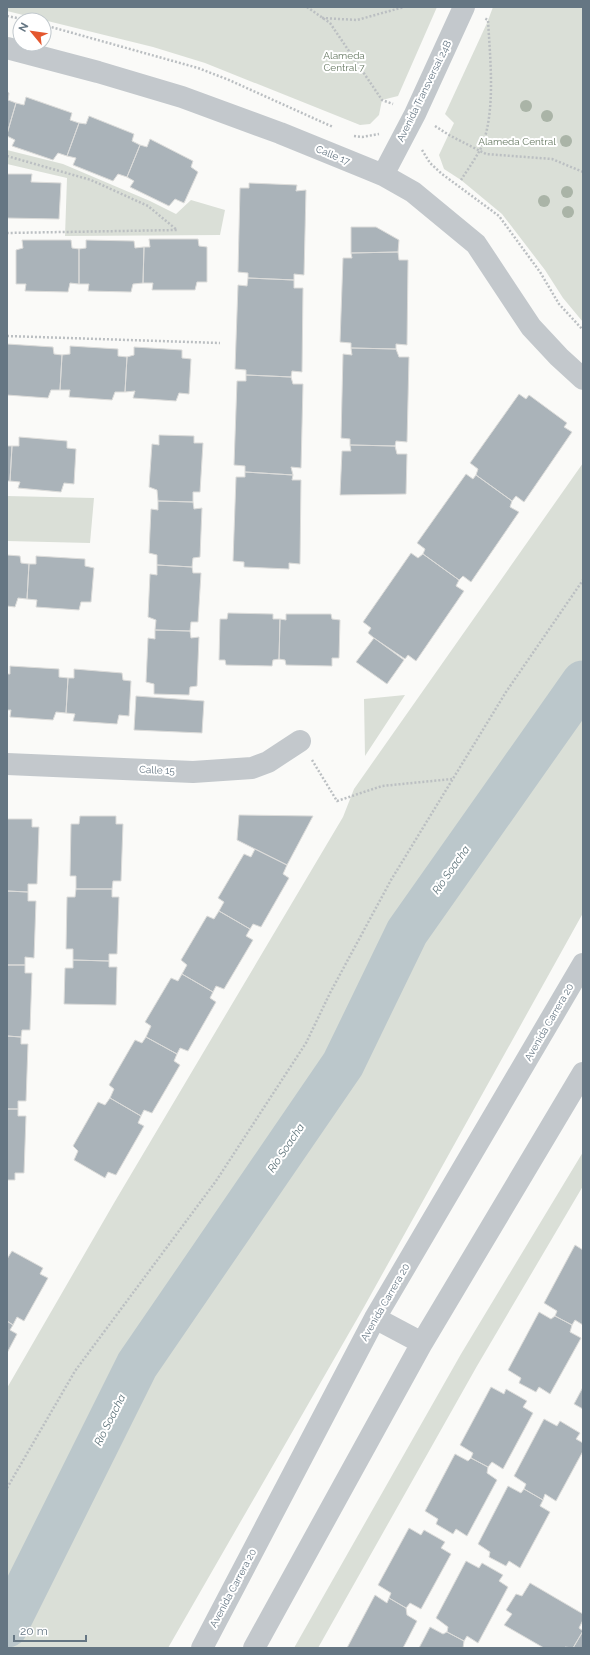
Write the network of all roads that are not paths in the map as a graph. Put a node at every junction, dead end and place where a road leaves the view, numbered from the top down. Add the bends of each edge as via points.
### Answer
1 (474, 12) edge
2 (7, 48) edge
3 (383, 175) junction
4 (583, 379) edge
5 (300, 741) road end
6 (7, 764) edge
7 (583, 964) edge
8 (583, 1073) edge
9 (375, 1318) junction
10 (422, 1343) junction
11 (202, 1648) edge
12 (254, 1648) edge

1 - 3 street, Avenida Transversal 24B
2 - 3 street, Calle 17 via 182,98 280,133
3 - 4 street, Calle 17 via 413,192 476,244 531,327
5 - 6 street, Calle 15 via 268,762 252,768 193,772
7 - 9 street, Avenida Carrera 20
8 - 10 street
9 - 10 street
9 - 11 street, Avenida Carrera 20
10 - 12 street

